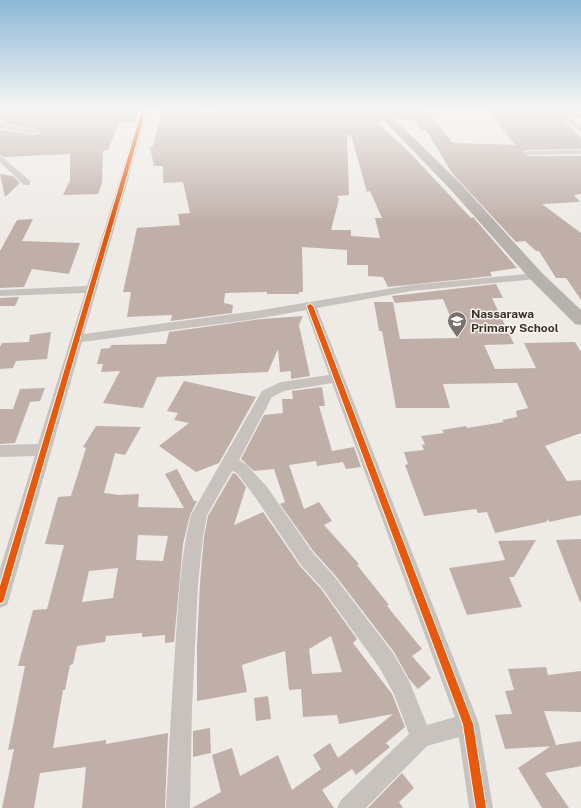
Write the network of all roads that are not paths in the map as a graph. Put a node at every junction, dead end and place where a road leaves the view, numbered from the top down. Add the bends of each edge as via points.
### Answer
1 (133, 148) edge
2 (417, 148) edge
3 (422, 148) edge
4 (581, 152) edge
5 (528, 153) dead end
6 (0, 157) edge
7 (27, 183) dead end
8 (536, 276) junction
9 (90, 289) junction
10 (0, 293) edge
11 (310, 306) junction
12 (581, 308) edge
13 (581, 320) edge
14 (76, 339) junction
15 (337, 378) junction
16 (43, 450) junction
17 (0, 451) edge
18 (230, 462) junction
19 (0, 599) edge
20 (468, 724) junction
21 (421, 737) junction
22 (178, 808) edge
23 (349, 808) edge
24 (481, 808) edge

1 - 9 street
2 - 8 street via 456,187
3 - 12 street
4 - 5 street
6 - 7 street
8 - 11 street via 410,288
8 - 13 street
9 - 10 street
9 - 14 street
11 - 14 street
11 - 15 street
14 - 16 street
15 - 18 street via 281,387 267,394
15 - 20 street
16 - 17 street
16 - 19 street
18 - 21 street via 242,469 261,492 307,559 328,582 386,660 402,688
18 - 22 street via 199,515 194,536 181,709
20 - 21 street
20 - 24 street
21 - 23 street

